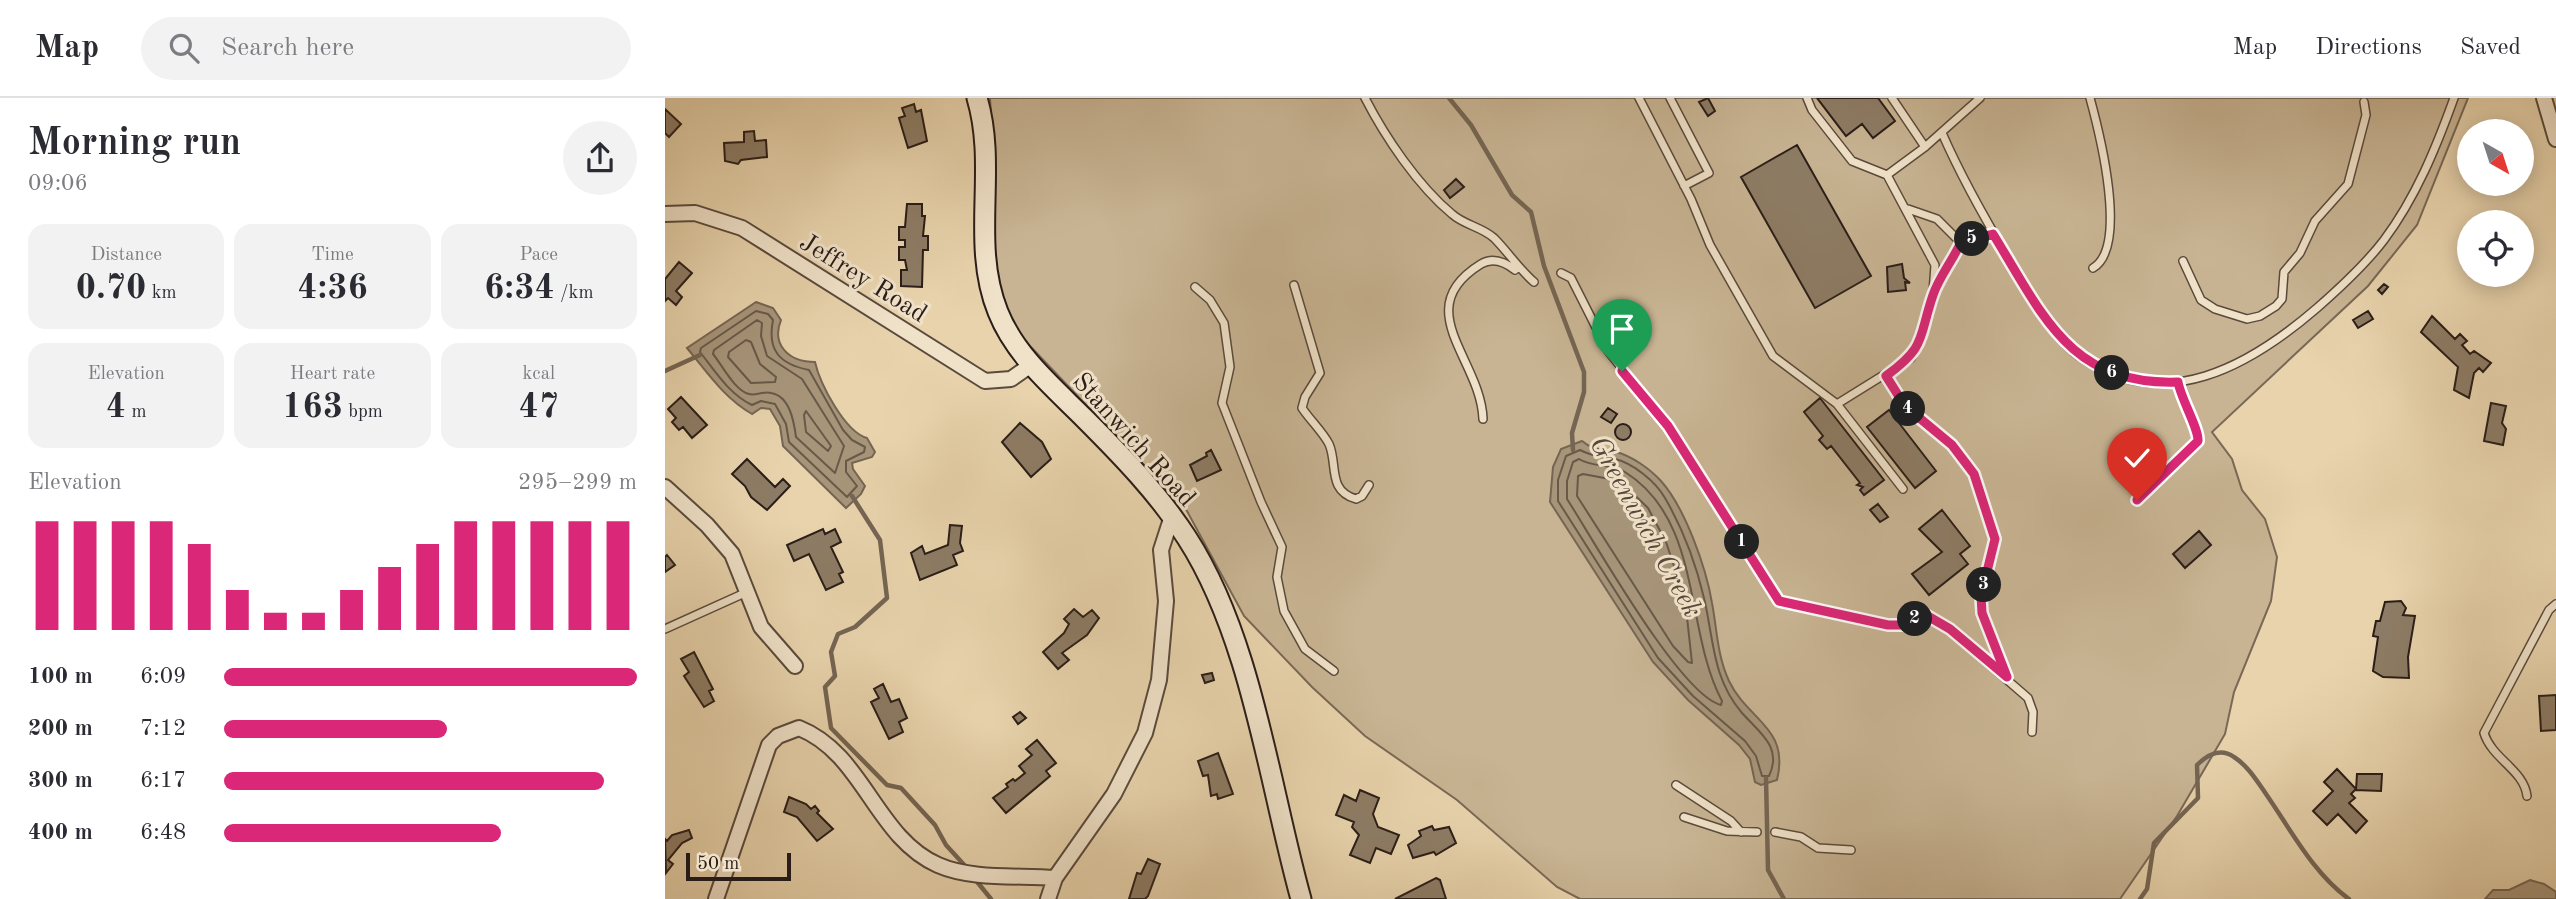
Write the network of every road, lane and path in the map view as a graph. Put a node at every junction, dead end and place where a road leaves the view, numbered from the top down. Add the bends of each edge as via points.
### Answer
1 (977, 98) edge
2 (1365, 98) edge
3 (1639, 98) edge
4 (1670, 98) edge
5 (1807, 98) edge
6 (1892, 98) edge
7 (1980, 98) edge
8 (2090, 98) edge
9 (2100, 98) edge
10 (2454, 98) edge
11 (2544, 98) edge
12 (2364, 102) dead end
13 (2094, 112) junction
14 (1942, 132) junction
15 (2556, 139) edge
16 (1924, 147) junction
17 (1887, 174) junction
18 (1684, 186) junction
19 (1908, 209) junction
20 (665, 214) edge
21 (1993, 234) junction
22 (1961, 242) junction
23 (2183, 261) dead end
24 (2093, 268) dead end
25 (1561, 273) dead end
26 (1294, 285) dead end
27 (1195, 287) dead end
28 (1933, 293) junction
29 (1031, 365) junction
30 (1886, 376) junction
31 (2178, 382) junction
32 (1837, 404) junction
33 (1483, 419) dead end
34 (1370, 485) dead end
35 (665, 488) edge
36 (1903, 489) dead end
37 (2137, 500) dead end
38 (1172, 516) junction
39 (747, 592) junction
40 (2556, 604) edge
41 (665, 629) edge
42 (795, 666) dead end
43 (1334, 671) dead end
44 (2007, 677) junction
45 (2032, 733) dead end
46 (1676, 785) dead end
47 (2527, 796) dead end
48 (1684, 817) dead end
49 (1741, 832) junction
50 (1758, 832) dead end
51 (1775, 832) dead end
52 (1851, 850) dead end
53 (1055, 878) junction
54 (716, 899) edge
55 (1048, 899) edge
56 (1301, 899) edge

1 - 29 street, Stanwich Road via 985,141 984,243 989,284 1004,326
2 - 33 lane via 1391,142 1452,215 1492,236 1534,282 1496,260 1485,262 1462,280 1447,305 1448,325 1475,379
3 - 18 lane
4 - 18 lane via 1709,173
5 - 17 lane via 1852,161
6 - 16 lane
7 - 14 lane
8 - 13 lane
9 - 13 lane
10 - 31 lane via 2417,189 2383,240 2346,282 2280,340 2236,366
11 - 15 street
12 - 23 lane via 2366,115 2348,184 2315,221 2300,253 2284,272 2282,299 2276,306 2247,319 2215,309 2201,300
13 - 24 lane via 2111,190 2105,250
14 - 16 lane
14 - 21 lane
16 - 17 lane
17 - 19 lane
18 - 32 lane via 1710,245 1773,356
19 - 22 lane via 1937,219
19 - 28 lane via 1935,265
20 - 29 street, Jeffrey Road via 695,213 742,228 985,381 1011,379
21 - 22 lane
21 - 31 lane via 2058,336 2078,356 2129,379
22 - 28 lane
25 - 44 lane via 1571,278 1608,351 1675,437 1779,601 1888,625 1905,625 1926,615
26 - 34 lane via 1320,373 1302,408 1329,444 1333,477 1343,494 1356,499
27 - 43 lane via 1210,300 1224,323 1230,367 1223,403 1282,547 1276,577 1284,611 1305,649
28 - 30 lane via 1923,339 1911,358
29 - 38 street, Stanwich Road via 1135,470
30 - 32 lane
30 - 44 lane via 1905,406 1952,445 1974,474 1995,539 1981,596 1982,613
31 - 37 lane via 2182,402 2199,433 2198,441
32 - 36 lane
35 - 39 street via 721,539
38 - 53 street via 1161,550 1165,601 1159,680 1145,733 1114,794
38 - 56 street, Stanwich Road via 1207,575 1236,647
39 - 41 lane
39 - 42 street via 761,627
40 - 47 lane via 2484,733 2496,754 2522,780
44 - 45 lane via 2028,698
46 - 49 lane
48 - 49 lane
49 - 50 lane
51 - 52 lane via 1801,837 1818,848
53 - 54 street via 973,872 940,866 926,858 898,837 841,757 823,740 799,728 769,745
53 - 55 street

